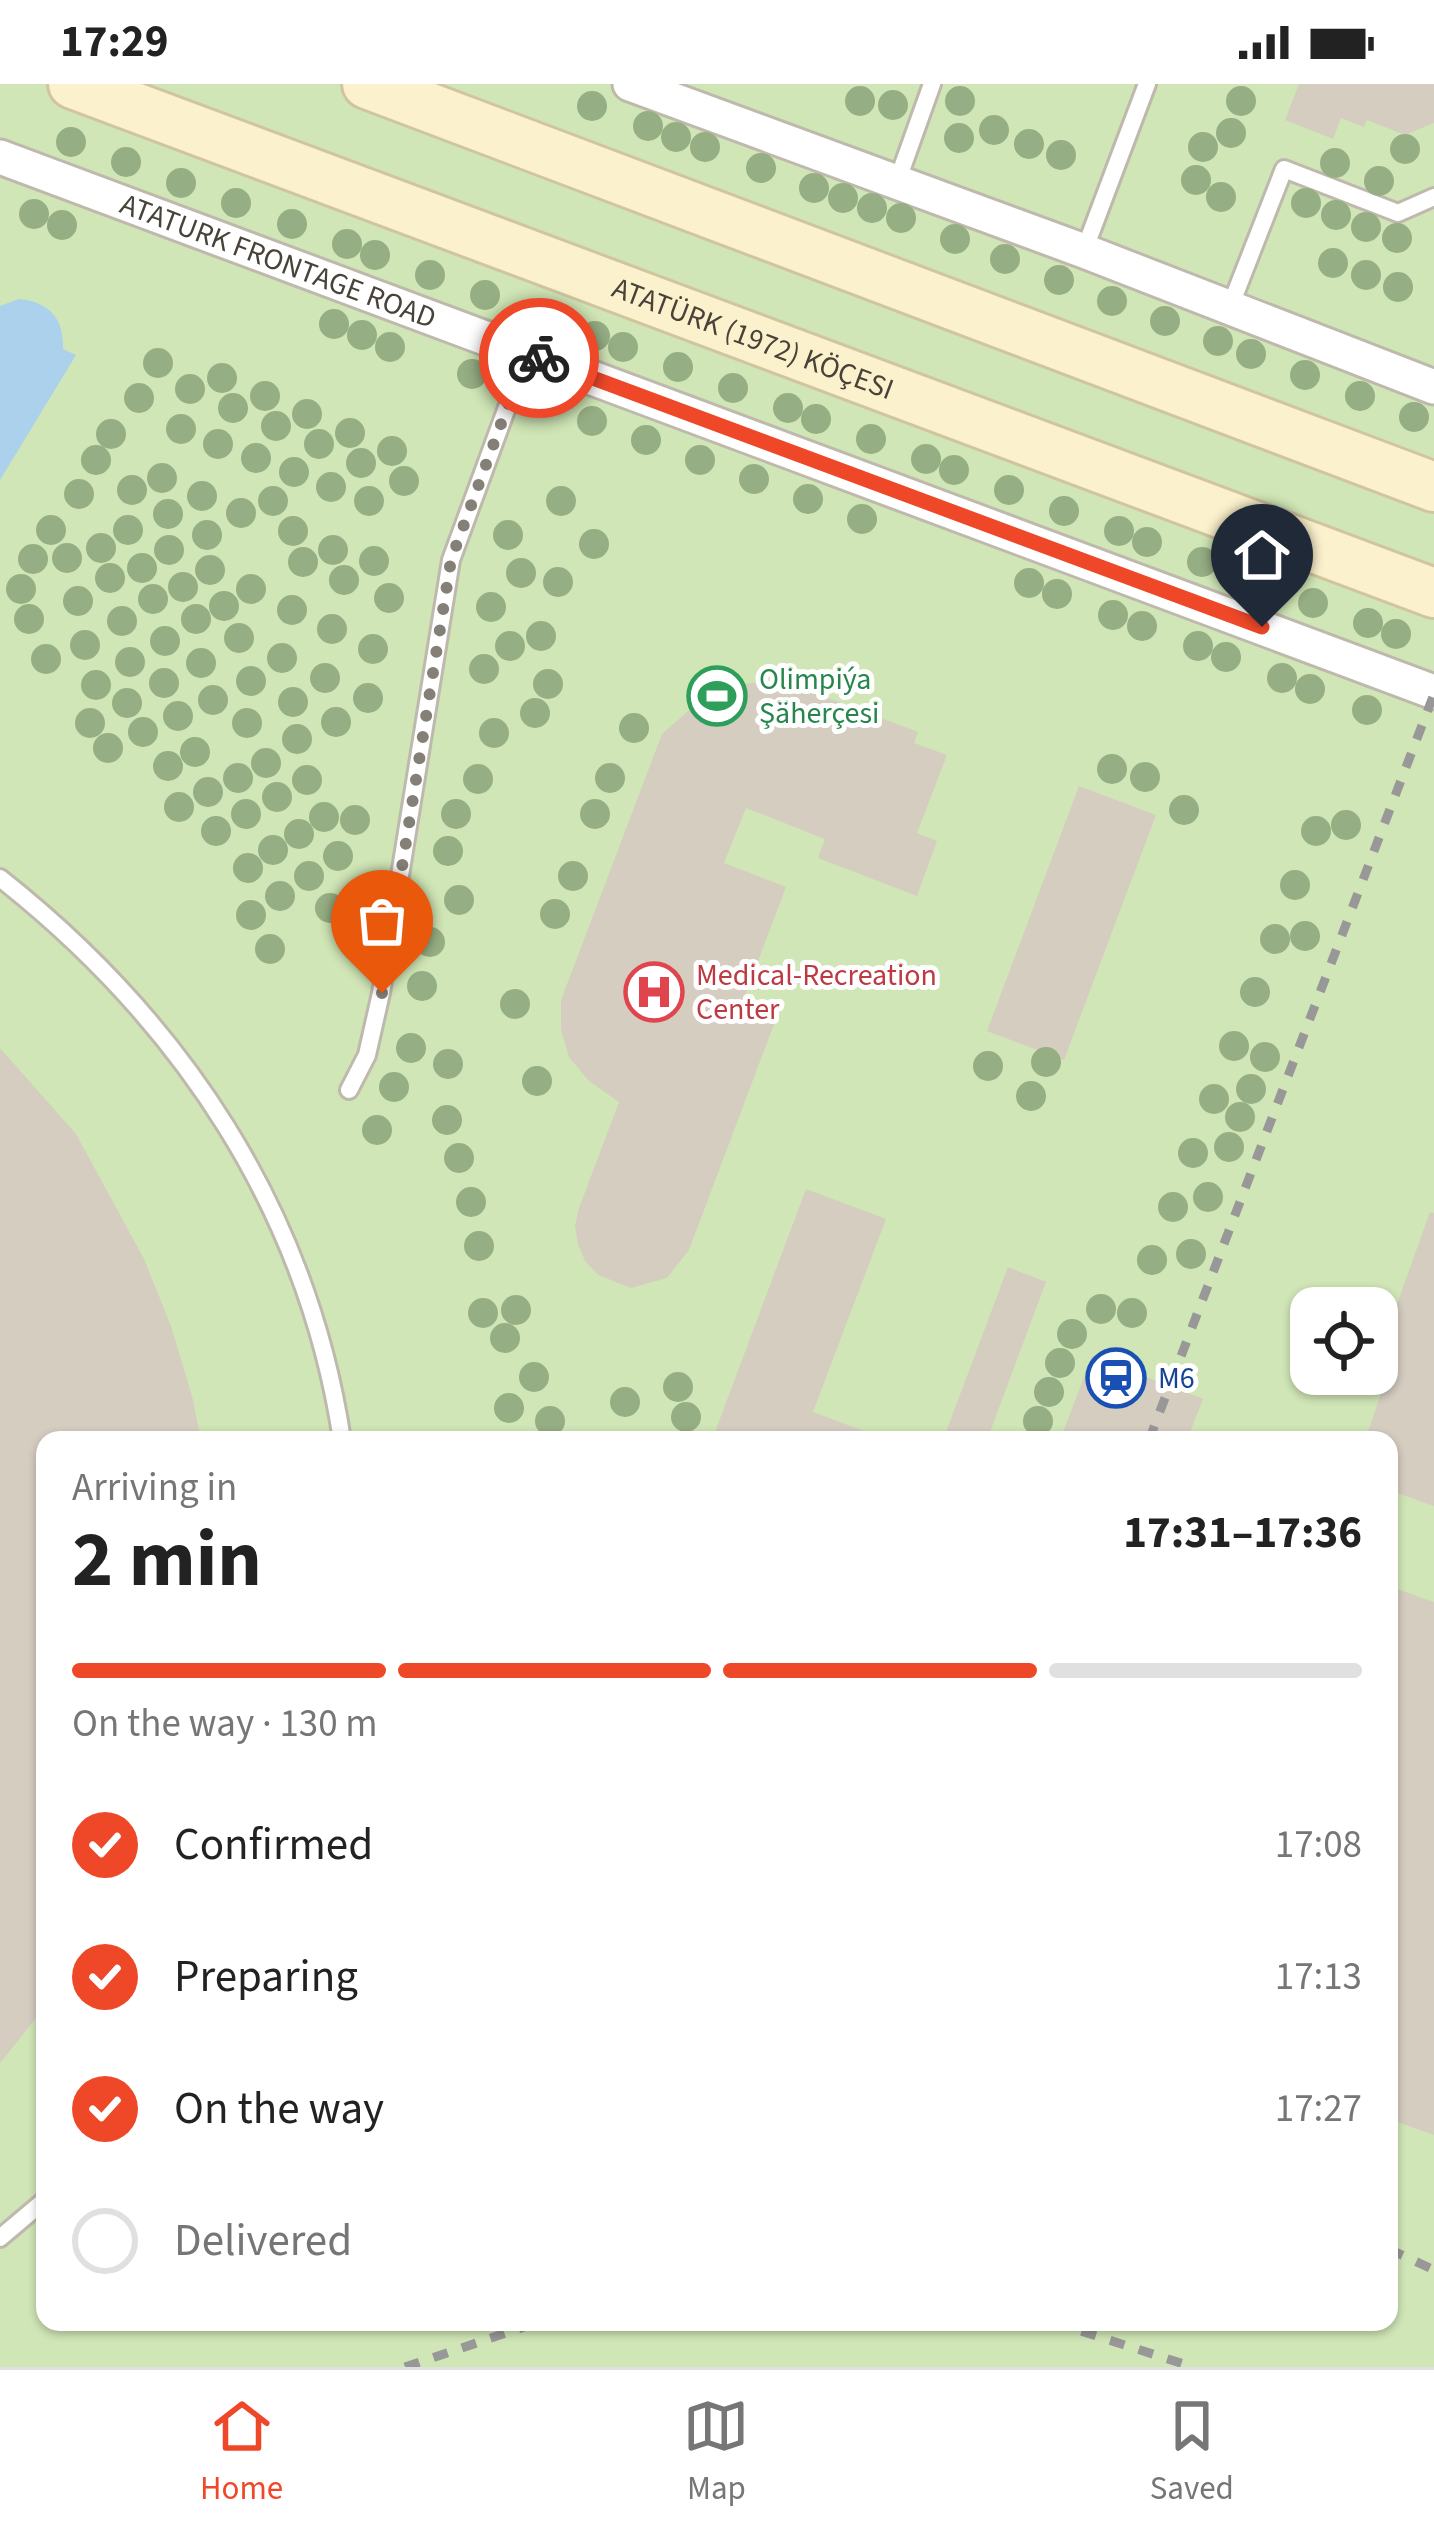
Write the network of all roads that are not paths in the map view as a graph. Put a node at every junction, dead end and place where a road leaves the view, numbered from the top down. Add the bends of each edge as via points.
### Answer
1 (73, 84) edge
2 (368, 84) edge
3 (630, 84) edge
4 (932, 84) edge
5 (1147, 84) edge
6 (670, 91) edge
7 (0, 157) edge
8 (897, 182) junction
9 (1434, 197) edge
10 (1084, 251) junction
11 (1230, 308) junction
12 (527, 353) junction
13 (1434, 387) edge
14 (1434, 487) edge
15 (1434, 593) edge
16 (1434, 692) edge
17 (0, 878) edge
18 (349, 1090) dead end
19 (340, 1431) edge
20 (36, 2208) edge
21 (0, 2238) edge

1 - 15 main road, ATATÜRK (1972) KÖÇESI
2 - 14 main road
3 - 6 street
4 - 8 lane
5 - 10 lane
6 - 8 street
7 - 12 street, ATATURK FRONTAGE ROAD
8 - 10 street
9 - 11 lane via 1398,213 1284,169
10 - 11 street
11 - 13 street
12 - 16 street, ATATURK FRONTAGE ROAD
12 - 18 lane via 451,560 382,993
17 - 19 lane via 124,989 218,1114 258,1183 312,1309
20 - 21 lane

